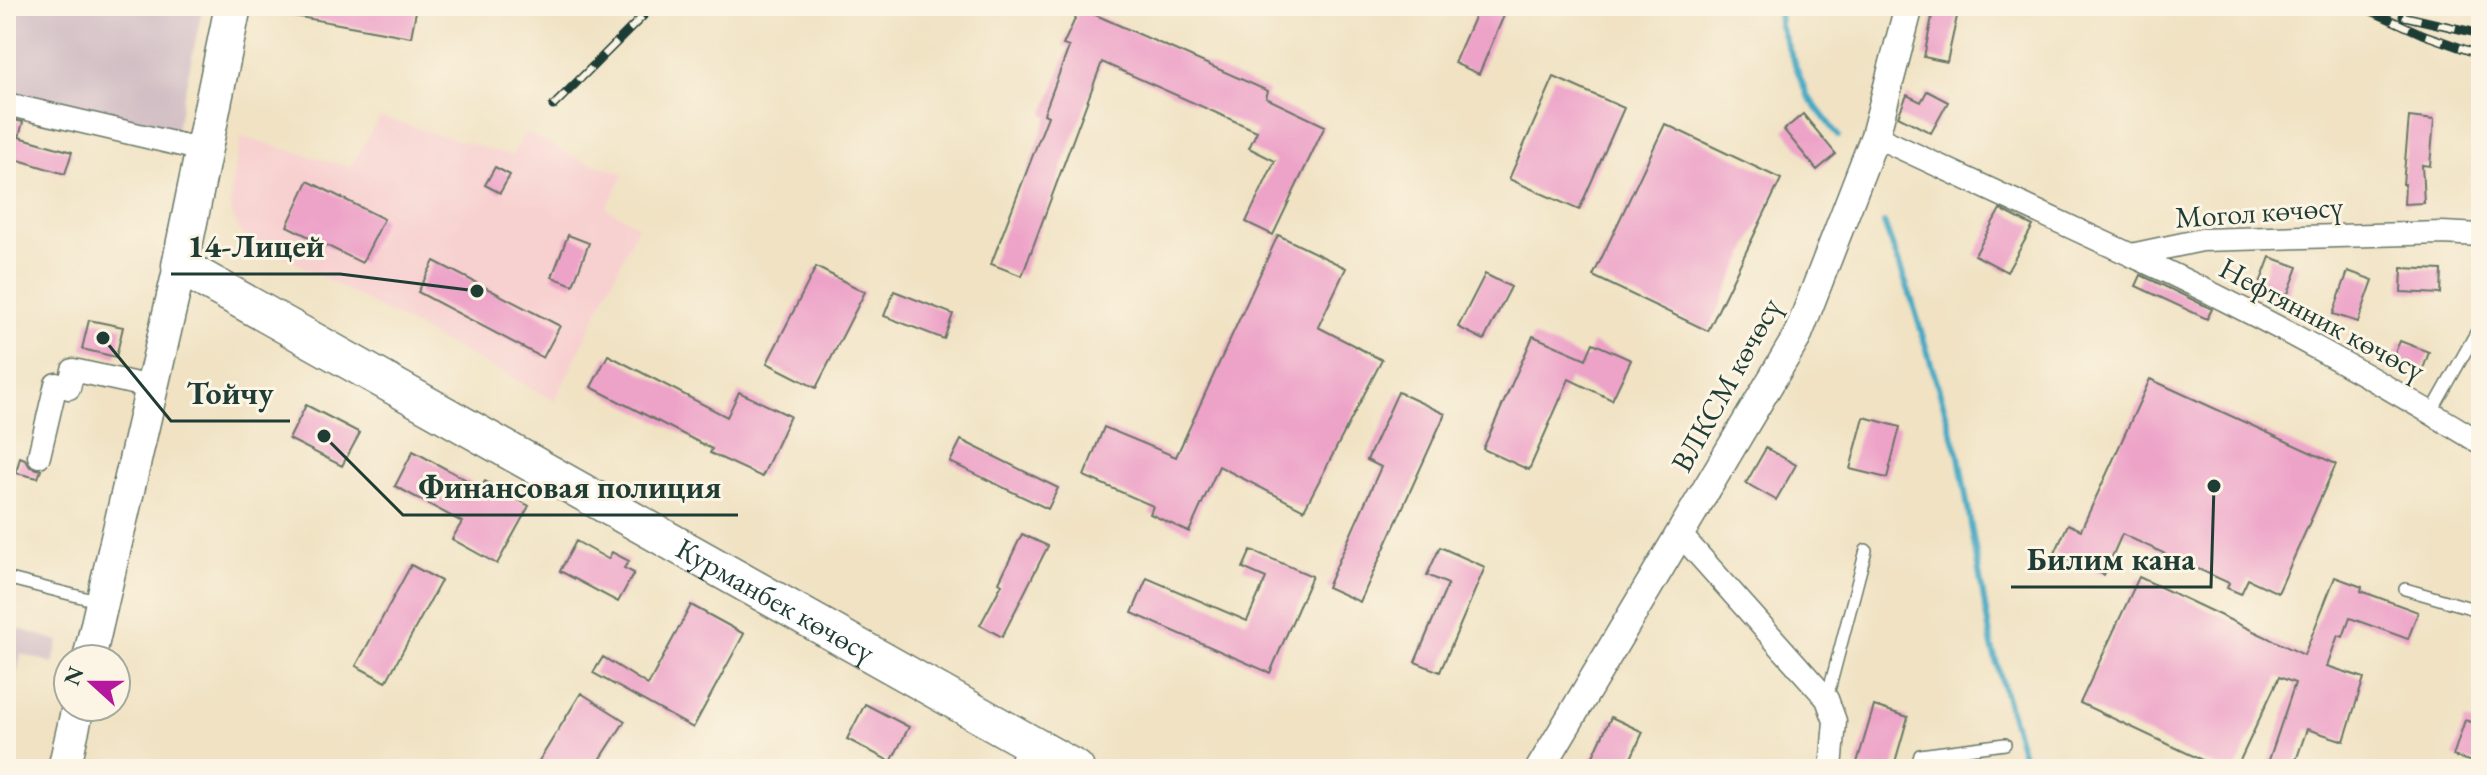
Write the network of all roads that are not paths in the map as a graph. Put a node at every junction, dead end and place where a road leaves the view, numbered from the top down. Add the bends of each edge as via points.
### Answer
1 (233, 6) edge
2 (1909, 6) edge
3 (6, 104) edge
4 (1875, 136) junction
5 (203, 150) junction
6 (2481, 235) edge
7 (2131, 255) junction
8 (180, 266) junction
9 (2481, 324) edge
10 (151, 387) junction
11 (2431, 413) junction
12 (2481, 443) edge
13 (39, 456) dead end
14 (1680, 534) junction
15 (1866, 550) dead end
16 (6, 578) edge
17 (2405, 589) dead end
18 (102, 602) junction
19 (2481, 611) edge
20 (93, 643) edge
21 (1827, 699) junction
22 (74, 723) edge
23 (2005, 744) dead end
24 (1019, 755) edge
25 (64, 769) edge
26 (1076, 769) edge
27 (1540, 769) edge
28 (1831, 769) edge
29 (1916, 769) edge

1 - 5 main road
2 - 4 street, ВЛКСМ көчөсү
3 - 5 street
4 - 7 street
4 - 14 street, ВЛКСМ көчөсү via 1797,337
5 - 8 main road
6 - 7 street, Могол көчөсү via 2202,240
7 - 11 street, Нефтянник көчөсү
8 - 10 main road
8 - 24 main road, Курманбек көчөсү
9 - 11 lane
10 - 13 street via 73,370 69,388 56,384
10 - 18 main road
11 - 12 street, Нефтянник көчөсү
14 - 21 street
14 - 27 street, ВЛКСМ көчөсү
15 - 21 lane
16 - 18 lane
17 - 19 lane
18 - 20 main road
21 - 28 street via 1835,721
22 - 25 main road
23 - 29 lane via 1920,755
24 - 26 main road, Курманбек көчөсү

